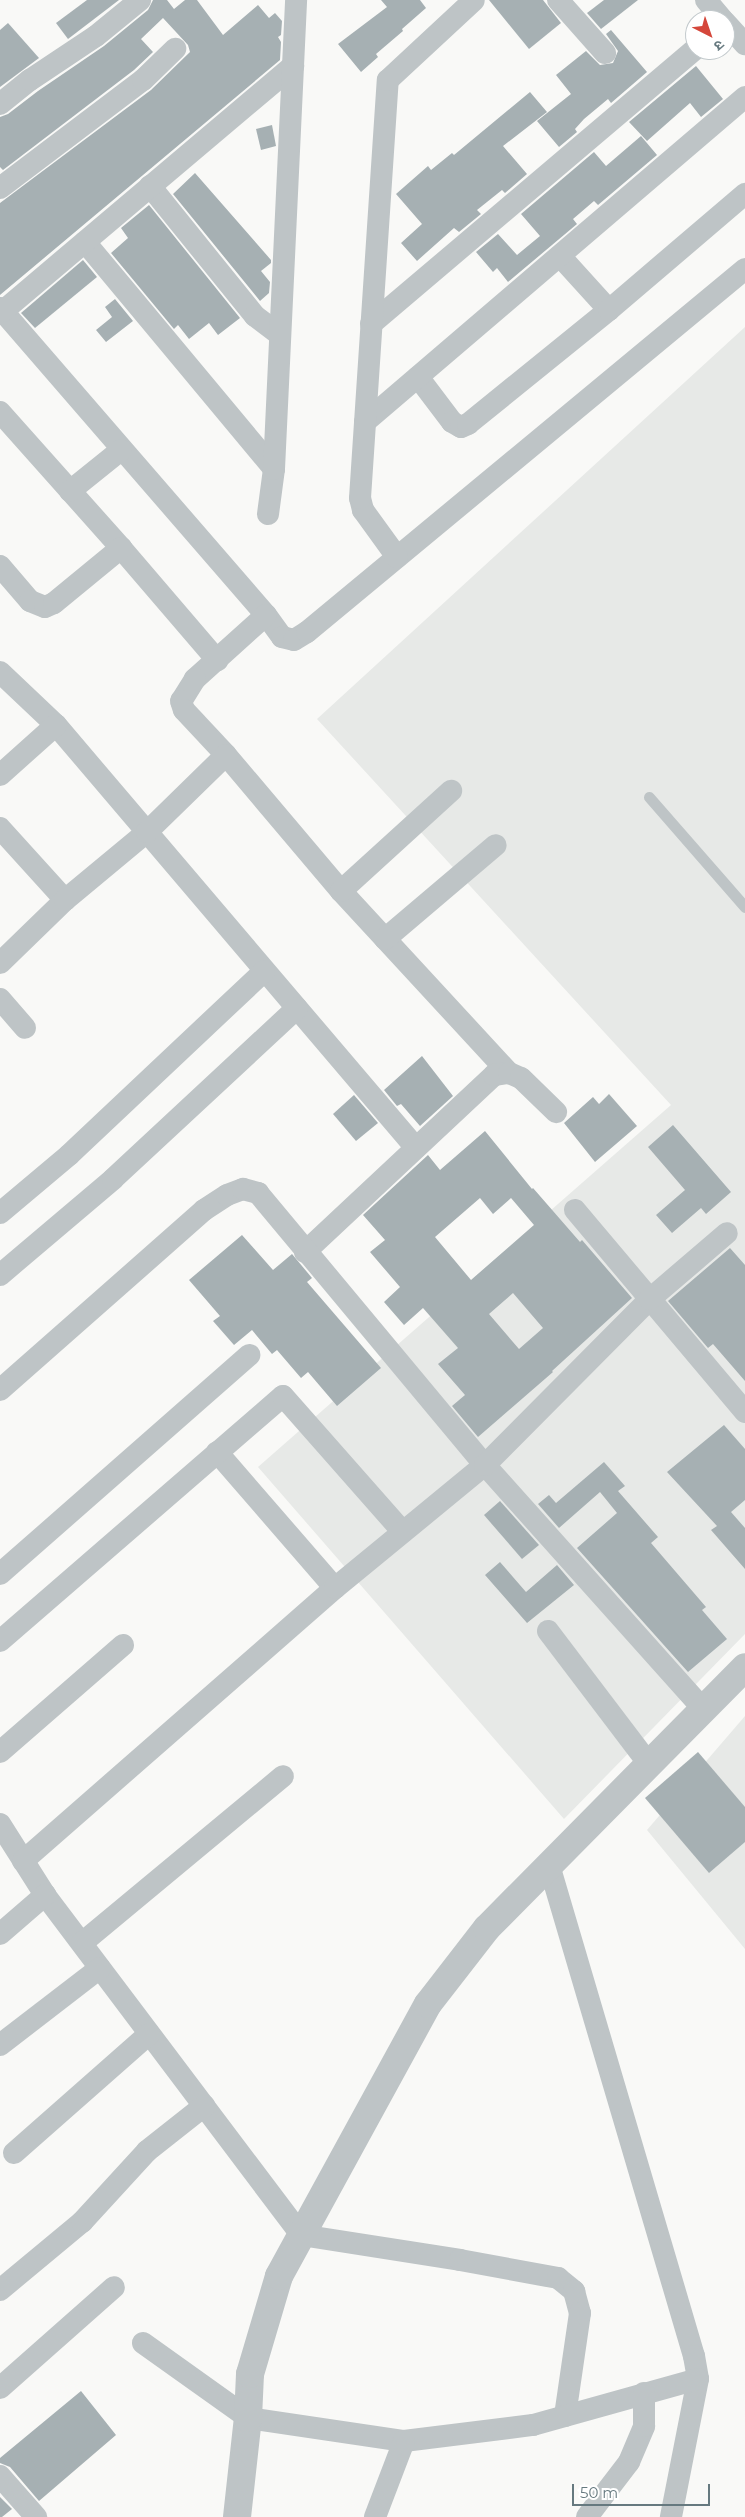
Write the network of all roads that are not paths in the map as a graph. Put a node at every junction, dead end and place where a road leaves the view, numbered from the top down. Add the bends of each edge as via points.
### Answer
1 (140, 0) edge
2 (296, 0) edge
3 (474, 0) edge
4 (706, 0) edge
5 (567, 3) edge
6 (715, 10) edge
7 (735, 33) edge
8 (745, 44) edge
9 (175, 49) dead end
10 (605, 53) dead end
11 (685, 58) edge
12 (293, 66) junction
13 (745, 97) edge
14 (0, 104) edge
15 (150, 186) junction
16 (0, 188) edge
17 (745, 194) edge
18 (85, 242) junction
19 (560, 256) junction
20 (745, 269) edge
21 (2, 309) edge
22 (609, 310) junction
23 (370, 324) junction
24 (280, 336) junction
25 (418, 377) junction
26 (0, 412) edge
27 (365, 422) junction
28 (122, 450) junction
29 (274, 469) junction
30 (70, 491) junction
31 (268, 514) dead end
32 (121, 548) junction
33 (397, 558) junction
34 (0, 566) edge
35 (266, 615) junction
36 (217, 660) junction
37 (0, 672) edge
38 (56, 725) junction
39 (226, 754) junction
40 (0, 775) edge
41 (451, 791) dead end
42 (649, 797) dead end
43 (0, 828) edge
44 (147, 832) junction
45 (496, 845) dead end
46 (341, 891) junction
47 (65, 900) junction
48 (745, 907) edge
49 (385, 939) junction
50 (0, 963) edge
51 (264, 971) junction
52 (0, 999) edge
53 (297, 1008) junction
54 (25, 1028) dead end
55 (509, 1073) junction
56 (556, 1112) dead end
57 (416, 1148) junction
58 (575, 1210) dead end
59 (0, 1213) edge
60 (727, 1233) dead end
61 (305, 1252) junction
62 (0, 1275) edge
63 (650, 1299) junction
64 (249, 1355) dead end
65 (0, 1390) edge
66 (745, 1412) edge
67 (217, 1452) junction
68 (485, 1465) junction
69 (403, 1532) junction
70 (0, 1574) edge
71 (335, 1588) junction
72 (548, 1631) dead end
73 (0, 1642) edge
74 (123, 1645) dead end
75 (745, 1666) edge
76 (703, 1709) junction
77 (0, 1752) edge
78 (648, 1764) junction
79 (283, 1776) dead end
80 (2, 1832) edge
81 (23, 1861) junction
82 (549, 1865) junction
83 (45, 1894) junction
84 (0, 1934) edge
85 (82, 1943) junction
86 (100, 1968) junction
87 (150, 2034) junction
88 (0, 2045) edge
89 (204, 2106) junction
90 (14, 2153) dead end
91 (301, 2235) junction
92 (114, 2287) dead end
93 (0, 2290) edge
94 (143, 2343) dead end
95 (698, 2379) junction
96 (0, 2388) edge
97 (644, 2393) junction
98 (565, 2416) junction
99 (248, 2418) junction
100 (404, 2441) junction
101 (0, 2476) edge
102 (36, 2517) edge
103 (237, 2517) edge
104 (375, 2517) edge
105 (587, 2517) edge
106 (671, 2517) edge

1 - 14 street via 96,36
2 - 12 street
3 - 23 street via 388,80
4 - 6 street
5 - 10 street
7 - 8 street
9 - 16 street via 143,80
11 - 23 street
12 - 15 street
12 - 24 street
13 - 19 street
15 - 18 street
15 - 24 street via 255,316
17 - 22 street
18 - 21 street
18 - 29 street
19 - 22 street
19 - 25 street
20 - 33 street
21 - 28 street
22 - 25 street via 461,427 452,422
23 - 27 street
24 - 29 street
25 - 27 street
26 - 30 street
27 - 33 street via 360,498 364,510
28 - 30 street
28 - 35 street
29 - 31 street
30 - 32 street
32 - 34 street via 54,603 45,606 30,601
32 - 36 street
33 - 35 street via 294,640 282,637
35 - 36 street
36 - 39 street via 195,679 181,701 184,710
37 - 38 street
38 - 40 street
38 - 44 street
39 - 44 street
39 - 46 street
41 - 46 street
42 - 48 lane
43 - 47 street
44 - 47 street
44 - 51 street
45 - 49 street
46 - 49 street
47 - 50 street
49 - 55 street
51 - 53 street
51 - 59 street via 69,1155
52 - 54 street
53 - 57 street
53 - 62 street via 113,1179
55 - 56 street via 521,1078
55 - 57 street via 494,1075 484,1082
57 - 61 street
58 - 63 street
60 - 63 street
61 - 65 street via 258,1193 243,1189 204,1210
61 - 68 street
63 - 66 street
63 - 68 street
64 - 70 street
67 - 69 street via 284,1396
67 - 71 street
67 - 73 street
68 - 69 street
68 - 76 street
69 - 71 street
71 - 81 street
72 - 78 street
74 - 77 street
75 - 76 street
76 - 78 street
78 - 82 street
79 - 85 street
80 - 81 street
81 - 83 street
82 - 91 street via 486,1928 428,2004
82 - 95 street via 694,2356
83 - 84 street
83 - 85 street
85 - 86 street
86 - 87 street
86 - 88 street
87 - 89 street
87 - 90 street
89 - 91 street
89 - 93 street via 147,2151 82,2222
91 - 98 street via 558,2278 574,2291 580,2313
91 - 99 street via 279,2276 250,2374
92 - 96 street
94 - 99 street
95 - 97 street
95 - 106 street
97 - 98 street
97 - 105 street via 644,2426 629,2462
98 - 100 street via 533,2425
99 - 100 street
99 - 103 street
100 - 104 street
101 - 102 street

